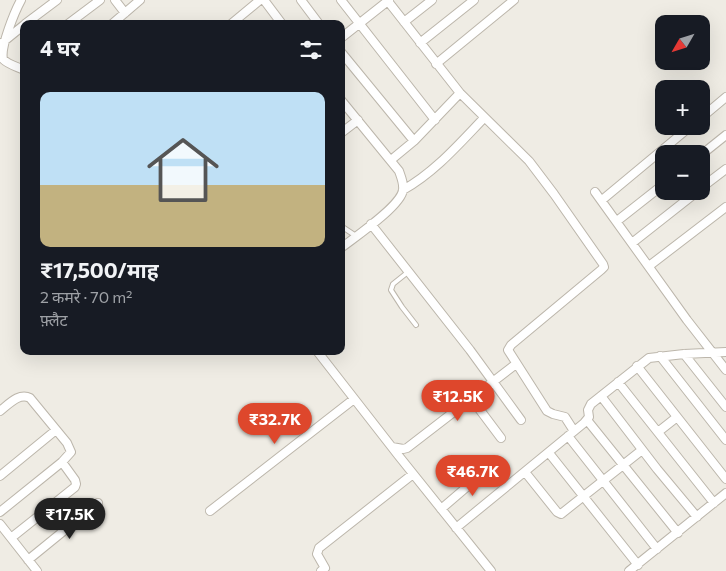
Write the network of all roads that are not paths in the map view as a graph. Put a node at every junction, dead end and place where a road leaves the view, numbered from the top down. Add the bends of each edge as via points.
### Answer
1 (21, 0) edge
2 (57, 0) edge
3 (100, 0) edge
4 (115, 0) edge
5 (140, 0) edge
6 (260, 0) edge
7 (264, 0) edge
8 (301, 0) edge
9 (340, 0) edge
10 (388, 0) edge
11 (432, 0) edge
12 (474, 0) edge
13 (514, 0) edge
14 (124, 13) junction
15 (30, 20) edge
16 (73, 20) edge
17 (116, 20) edge
18 (236, 20) edge
19 (277, 20) edge
20 (317, 20) edge
21 (404, 22) junction
22 (360, 24) junction
23 (20, 27) edge
24 (345, 35) edge
25 (3, 42) junction
26 (420, 43) junction
27 (345, 57) edge
28 (436, 64) junction
29 (20, 68) edge
30 (460, 93) junction
31 (726, 97) edge
32 (345, 105) edge
33 (710, 110) edge
34 (484, 118) junction
35 (358, 120) junction
36 (435, 120) junction
37 (345, 130) edge
38 (680, 135) edge
39 (726, 135) edge
40 (414, 141) junction
41 (710, 148) edge
42 (391, 160) junction
43 (726, 169) edge
44 (710, 181) edge
45 (403, 190) junction
46 (655, 191) edge
47 (595, 192) dead end
48 (602, 200) junction
49 (687, 200) edge
50 (726, 207) edge
51 (617, 222) junction
52 (371, 224) junction
53 (345, 229) edge
54 (356, 236) junction
55 (632, 243) junction
56 (345, 245) edge
57 (649, 266) junction
58 (408, 272) junction
59 (416, 325) dead end
60 (726, 346) edge
61 (726, 352) edge
62 (715, 353) junction
63 (684, 354) junction
64 (320, 355) edge
65 (660, 356) junction
66 (516, 364) junction
67 (637, 366) junction
68 (726, 370) edge
69 (493, 381) junction
70 (618, 382) junction
71 (601, 396) junction
72 (471, 398) junction
73 (354, 399) junction
74 (726, 407) edge
75 (0, 412) edge
76 (677, 418) junction
77 (521, 420) dead end
78 (587, 420) junction
79 (56, 430) junction
80 (658, 432) junction
81 (571, 434) junction
82 (501, 438) dead end
83 (726, 440) edge
84 (392, 448) junction
85 (642, 450) junction
86 (549, 452) junction
87 (62, 462) junction
88 (623, 464) junction
89 (490, 467) dead end
90 (525, 472) junction
91 (413, 474) junction
92 (0, 476) edge
93 (726, 479) edge
94 (603, 480) junction
95 (726, 493) edge
96 (584, 496) junction
97 (98, 502) dead end
98 (714, 503) junction
99 (441, 509) junction
100 (210, 511) dead end
101 (0, 512) edge
102 (697, 517) junction
103 (0, 524) edge
104 (456, 528) junction
105 (678, 533) junction
106 (11, 538) junction
107 (657, 550) junction
108 (28, 560) junction
109 (638, 565) junction
110 (37, 571) edge
111 (322, 571) edge
112 (491, 571) edge
113 (629, 571) edge

1 - 25 street via 7,26
2 - 15 street
3 - 16 street
4 - 14 street
5 - 14 street
6 - 18 street
7 - 19 street
8 - 20 street
9 - 22 street
10 - 21 street
10 - 22 street
11 - 21 street
12 - 26 street
13 - 28 street
14 - 17 street
21 - 26 street
22 - 24 street
22 - 36 street
23 - 25 street
25 - 29 street via 3,59
26 - 28 street
27 - 40 street
28 - 30 street
30 - 34 street
30 - 36 street
31 - 33 street
32 - 35 street
34 - 45 street via 434,168
34 - 66 street via 529,161 604,267 509,347
35 - 37 street
35 - 42 street
36 - 40 street
38 - 48 street
39 - 41 street
40 - 42 street
42 - 45 street via 399,171
43 - 44 street
45 - 52 street via 399,200
46 - 51 street
47 - 48 street
48 - 51 street
49 - 55 street
50 - 57 street
51 - 55 street
52 - 54 street
52 - 58 street
53 - 54 lane
54 - 56 street
55 - 57 street
57 - 62 street
58 - 59 lane via 390,290
58 - 69 street
60 - 62 street
61 - 62 street
62 - 63 street
62 - 68 street
63 - 65 street
63 - 74 street
64 - 73 street
65 - 67 street via 649,358
65 - 83 street
66 - 69 street
66 - 81 street via 547,410 566,417
67 - 70 street
67 - 76 street
69 - 72 street
69 - 77 street
70 - 71 street
70 - 80 street
71 - 78 street via 589,406
71 - 85 street
72 - 82 street
72 - 84 street via 407,448
73 - 84 street
73 - 100 street
75 - 79 street via 16,399 26,396
76 - 80 street
76 - 93 street
78 - 81 street
78 - 88 street
79 - 87 street via 71,452
79 - 92 street
80 - 98 street
81 - 86 street
81 - 94 street
84 - 91 street
85 - 88 street
85 - 102 street
86 - 90 street
86 - 96 street
87 - 101 street
87 - 106 street via 75,480 75,486
88 - 94 street
88 - 105 street
89 - 99 street
90 - 96 street via 559,514
90 - 104 street
91 - 99 street
91 - 111 street via 319,548 316,554 325,568
94 - 96 street
94 - 107 street
95 - 98 street
96 - 109 street
97 - 108 street
98 - 102 street
99 - 104 street
102 - 105 street
103 - 106 street
104 - 112 street
105 - 107 street
106 - 108 street
107 - 109 street
108 - 110 street
109 - 113 street

